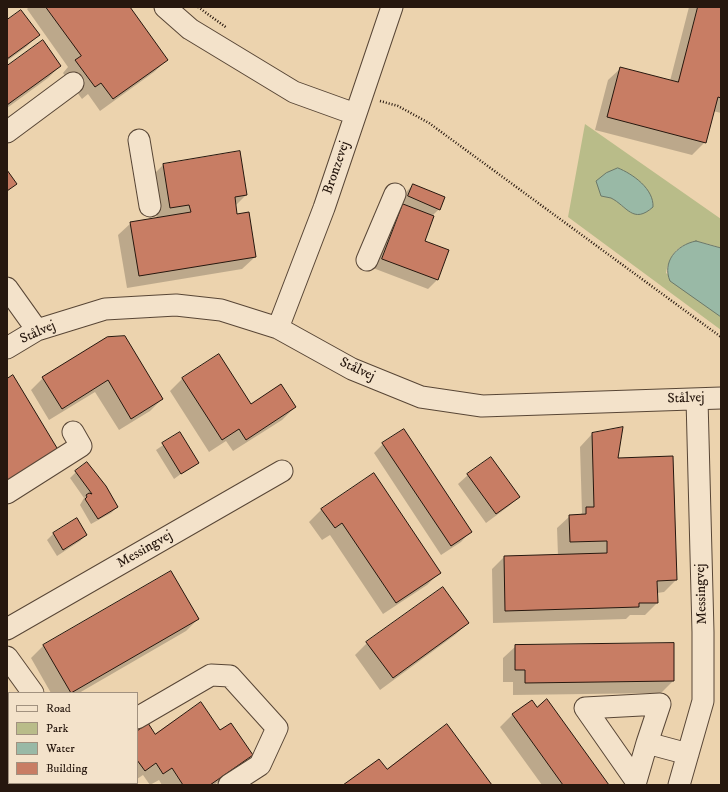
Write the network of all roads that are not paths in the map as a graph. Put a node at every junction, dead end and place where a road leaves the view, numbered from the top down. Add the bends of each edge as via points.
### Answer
1 (165, 7) edge
2 (392, 7) edge
3 (73, 83) dead end
4 (358, 105) junction
5 (7, 132) edge
6 (139, 140) dead end
7 (395, 194) dead end
8 (150, 206) dead end
9 (367, 260) dead end
10 (7, 288) edge
11 (278, 328) junction
12 (37, 330) junction
13 (7, 348) edge
14 (721, 398) edge
15 (697, 399) junction
16 (73, 432) dead end
17 (282, 471) dead end
18 (7, 493) edge
19 (7, 629) edge
20 (7, 657) edge
21 (32, 692) edge
22 (138, 717) edge
23 (647, 743) dead end
24 (688, 754) junction
25 (229, 785) edge
26 (679, 785) edge

1 - 4 street via 190,29 294,92
2 - 4 street, Bronzevej
3 - 5 street
4 - 11 street, Bronzevej via 324,208
6 - 8 street
7 - 9 street
10 - 12 street
11 - 12 street, Stålvej via 221,310 176,305 105,309
11 - 15 street, Stålvej via 352,369 421,397 482,406
12 - 13 street, Stålvej
14 - 15 street, Stålvej
15 - 24 street, Messingvej via 703,701
16 - 18 street via 81,446
17 - 19 street, Messingvej
20 - 21 street
22 - 25 street via 211,675 230,676 277,728 260,765
23 - 24 street
24 - 26 street, Messingvej

